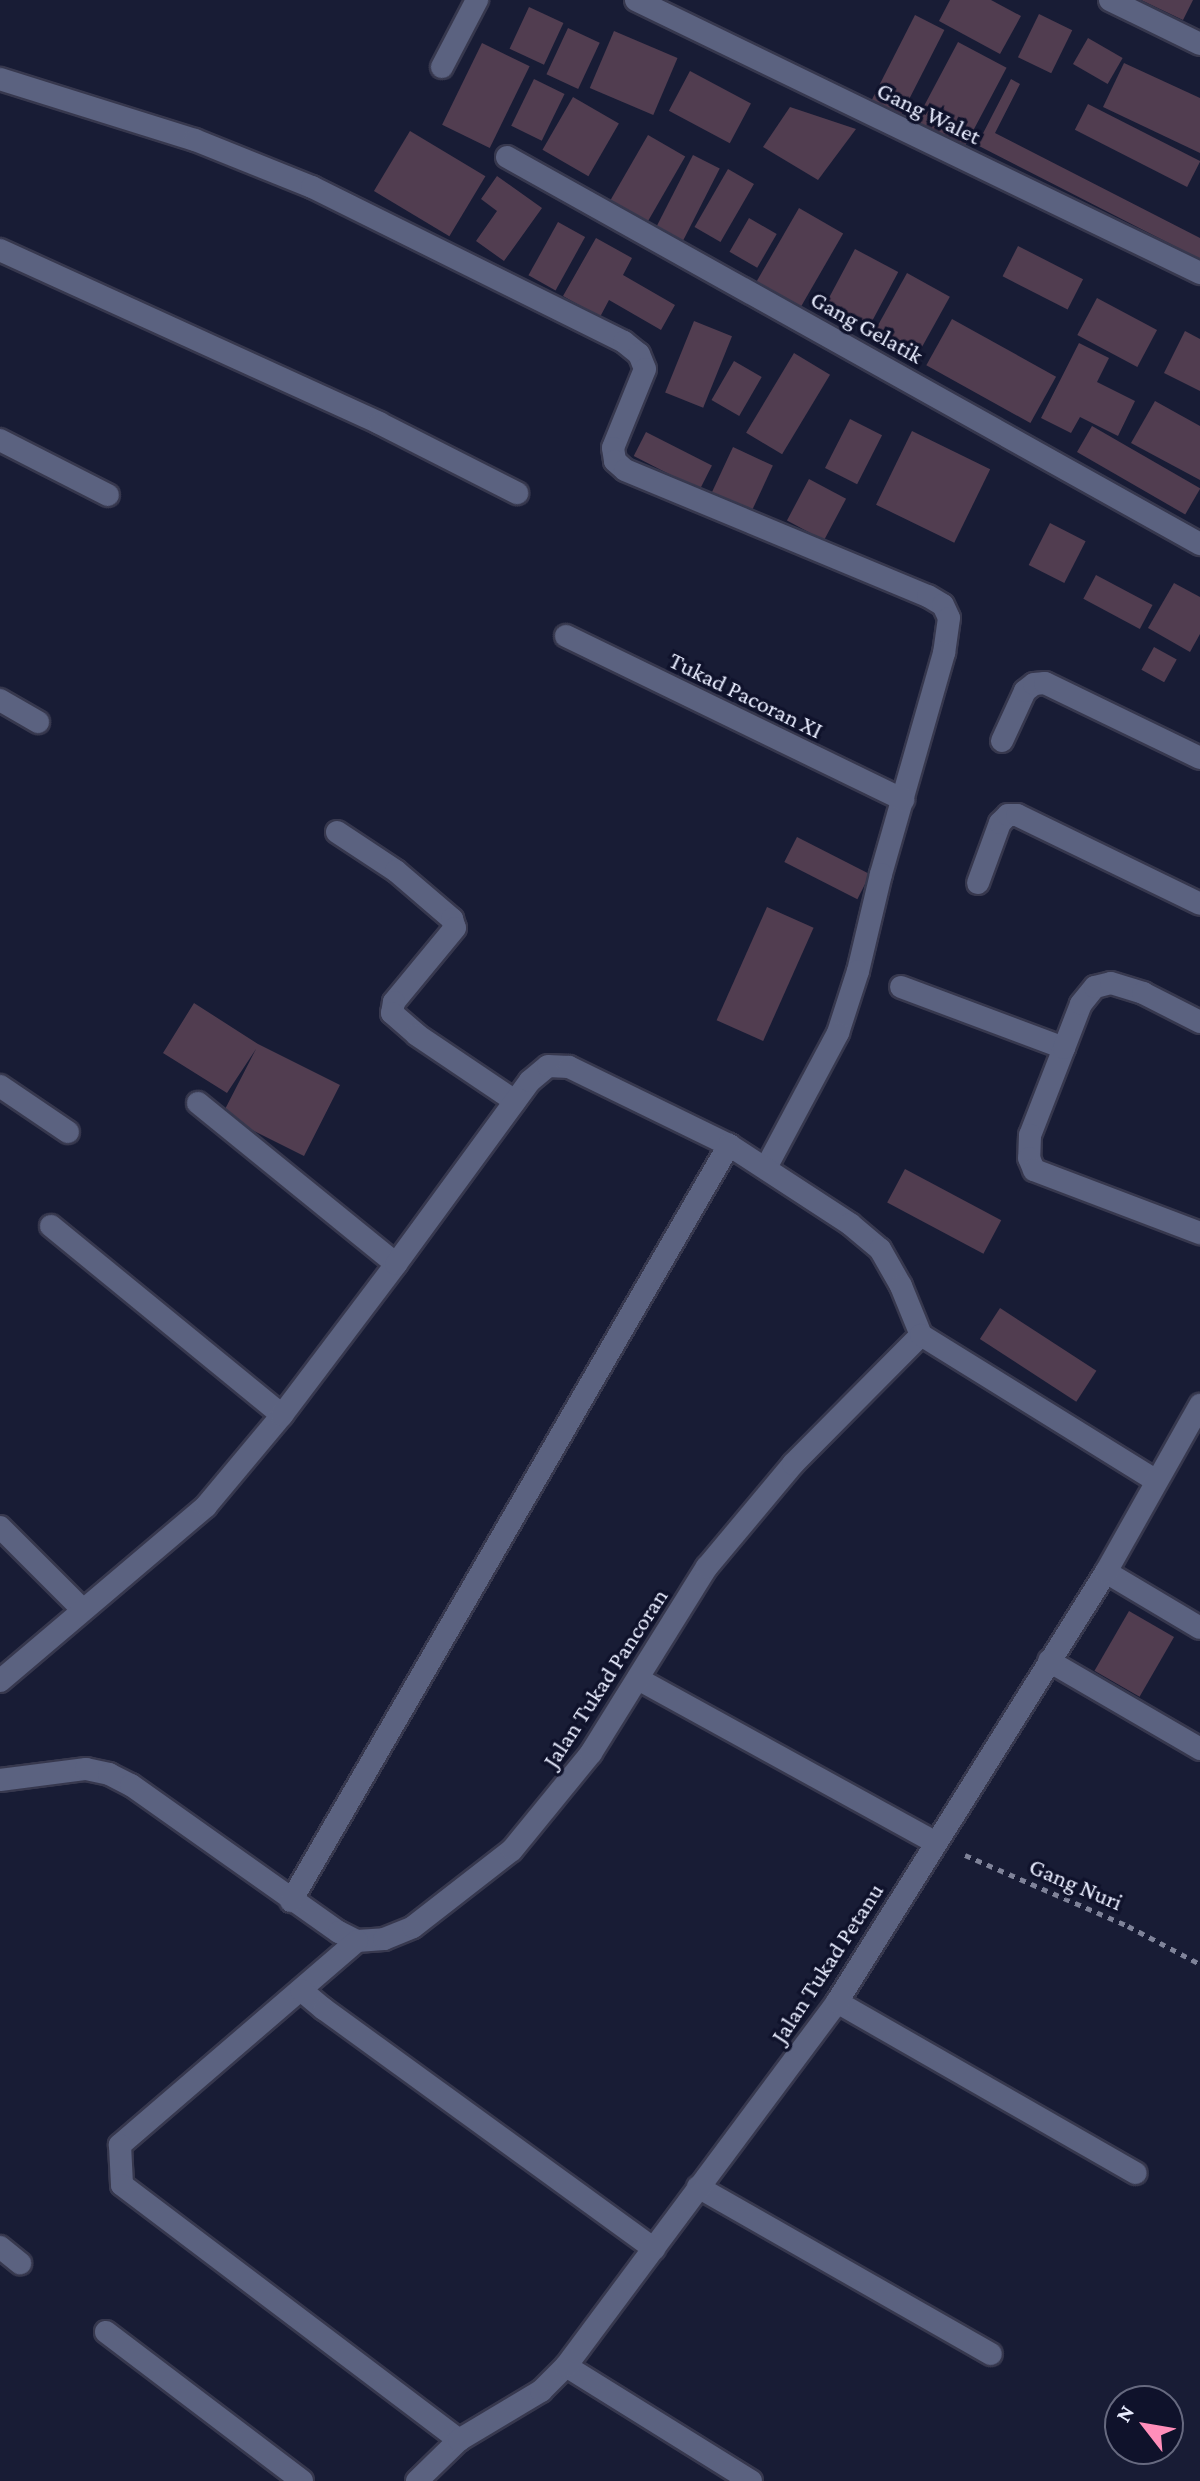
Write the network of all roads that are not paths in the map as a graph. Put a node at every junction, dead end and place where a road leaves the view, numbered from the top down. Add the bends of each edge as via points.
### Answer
1 (477, 0) edge
2 (636, 0) edge
3 (1110, 0) edge
4 (1200, 44) edge
5 (442, 67) dead end
6 (0, 79) edge
7 (507, 157) dead end
8 (0, 250) edge
9 (1200, 273) edge
10 (0, 440) edge
11 (517, 493) dead end
12 (108, 495) dead end
13 (1200, 544) edge
14 (566, 636) dead end
15 (0, 700) edge
16 (38, 722) dead end
17 (1002, 741) dead end
18 (1200, 758) edge
19 (903, 800) junction
20 (337, 832) dead end
21 (978, 883) dead end
22 (1200, 904) edge
23 (901, 987) dead end
24 (1200, 1022) edge
25 (1064, 1048) junction
26 (0, 1086) edge
27 (515, 1101) junction
28 (198, 1103) dead end
29 (68, 1132) dead end
30 (729, 1145) junction
31 (766, 1168) junction
32 (51, 1226) dead end
33 (1200, 1233) edge
34 (396, 1264) junction
35 (921, 1335) junction
36 (1200, 1405) edge
37 (282, 1415) junction
38 (1155, 1480) junction
39 (0, 1527) edge
40 (1106, 1572) junction
41 (83, 1610) junction
42 (1200, 1628) edge
43 (1049, 1661) junction
44 (638, 1679) junction
45 (0, 1681) edge
46 (1200, 1749) edge
47 (0, 1780) edge
48 (936, 1843) junction
49 (291, 1901) junction
50 (357, 1941) junction
51 (301, 1990) junction
52 (837, 2002) junction
53 (1135, 2173) dead end
54 (698, 2187) junction
55 (0, 2247) edge
56 (654, 2249) junction
57 (20, 2263) dead end
58 (106, 2332) dead end
59 (991, 2354) dead end
60 (566, 2366) junction
61 (459, 2440) junction
62 (302, 2481) edge
63 (417, 2481) edge
64 (751, 2481) edge

1 - 5 street
2 - 9 street, Gang Walet
3 - 4 street
6 - 19 street via 195,140 312,187 624,342 639,354 645,369 613,448 615,461 625,470 943,605 949,618 944,653
7 - 13 street, Gang Gelatik
8 - 11 street via 379,423
10 - 12 street
14 - 19 street, Tukad Pacoran XI
15 - 16 street
17 - 18 street via 1025,691 1045,683
19 - 31 street via 838,1033
20 - 27 street via 396,871 452,919 455,928 394,1002 392,1013
21 - 22 street via 1000,823 1017,815
23 - 25 street
24 - 25 street via 1111,983 1095,987 1081,1004
25 - 33 street via 1030,1135 1034,1170
26 - 29 street
27 - 30 street via 530,1081 557,1064
27 - 34 street
28 - 34 street
30 - 31 street
30 - 49 street
31 - 35 street via 880,1249
32 - 37 street
34 - 37 street
35 - 38 street
35 - 44 street, Jalan Tukad Pancoran via 793,1464 707,1567
36 - 38 street, Jalan Tukad Petanu
37 - 41 street via 206,1506
38 - 40 street, Jalan Tukad Petanu
39 - 41 street
40 - 42 street
40 - 43 street, Jalan Tukad Petanu
41 - 45 street
43 - 46 street
43 - 48 street, Jalan Tukad Petanu
44 - 48 street
44 - 50 street, Jalan Tukad Pancoran via 591,1753 512,1850 413,1927 384,1939
47 - 49 street via 86,1769 109,1774
48 - 52 street, Jalan Tukad Petanu
49 - 50 street
50 - 51 street
51 - 56 street
51 - 61 street via 120,2145 122,2185
52 - 53 street
52 - 54 street, Jalan Tukad Petanu
54 - 56 street, Jalan Tukad Petanu
54 - 59 street
55 - 57 street
56 - 60 street, Jalan Tukad Petanu
58 - 62 street
60 - 61 street, Jalan Tukad Petanu via 530,2398
60 - 64 street
61 - 63 street, Jalan Tukad Petanu

